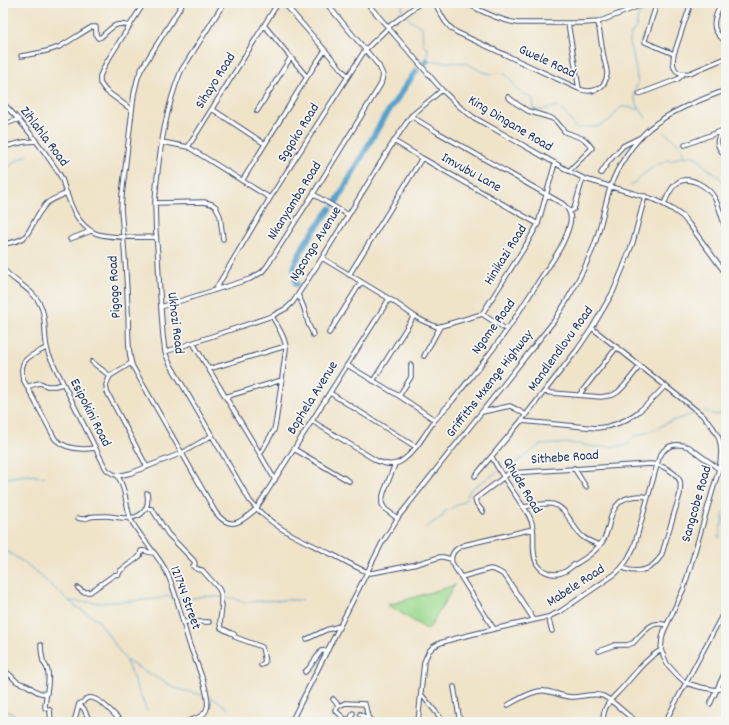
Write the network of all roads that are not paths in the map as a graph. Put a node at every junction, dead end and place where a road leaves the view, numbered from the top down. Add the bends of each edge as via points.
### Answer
1 (144, 3) edge
2 (183, 3) edge
3 (224, 3) edge
4 (278, 3) edge
5 (284, 3) edge
6 (326, 3) edge
7 (367, 3) edge
8 (420, 3) edge
9 (435, 3) edge
10 (465, 3) edge
11 (647, 3) edge
12 (656, 3) edge
13 (691, 3) edge
14 (721, 3) edge
15 (598, 22) junction
16 (568, 23) junction
17 (264, 24) junction
18 (130, 26) junction
19 (388, 28) junction
20 (726, 43) edge
21 (325, 50) junction
22 (365, 50) junction
23 (674, 54) junction
24 (21, 56) dead end
25 (291, 57) junction
26 (726, 58) edge
27 (683, 74) junction
28 (348, 76) junction
29 (307, 77) junction
30 (579, 89) junction
31 (442, 90) junction
32 (726, 90) edge
33 (639, 94) dead end
34 (508, 97) dead end
35 (3, 103) edge
36 (212, 109) junction
37 (132, 110) junction
38 (257, 111) dead end
39 (411, 116) junction
40 (19, 119) junction
41 (3, 125) edge
42 (726, 129) edge
43 (640, 138) junction
44 (36, 141) junction
45 (394, 141) junction
46 (162, 142) junction
47 (265, 144) junction
48 (685, 145) dead end
49 (3, 147) edge
50 (188, 148) junction
51 (726, 157) edge
52 (422, 158) junction
53 (555, 163) junction
54 (569, 171) junction
55 (601, 173) dead end
56 (583, 178) junction
57 (242, 181) junction
58 (610, 187) junction
59 (67, 193) junction
60 (313, 194) junction
61 (547, 195) junction
62 (645, 196) junction
63 (270, 198) junction
64 (155, 203) junction
65 (664, 204) junction
66 (569, 212) junction
67 (348, 215) junction
68 (538, 224) junction
69 (726, 230) edge
70 (91, 231) junction
71 (123, 237) junction
72 (156, 238) junction
73 (70, 239) dead end
74 (222, 239) dead end
75 (3, 244) edge
76 (322, 258) junction
77 (3, 269) edge
78 (349, 274) junction
79 (726, 274) edge
80 (361, 282) junction
81 (215, 290) junction
82 (298, 295) junction
83 (389, 299) junction
84 (161, 307) junction
85 (482, 314) junction
86 (272, 316) junction
87 (414, 316) junction
88 (440, 327) junction
89 (592, 328) junction
90 (507, 330) junction
91 (329, 333) dead end
92 (314, 335) dead end
93 (193, 343) junction
94 (286, 346) junction
95 (617, 347) junction
96 (46, 348) junction
97 (165, 352) junction
98 (424, 356) dead end
99 (92, 362) dead end
100 (131, 362) junction
101 (347, 365) junction
102 (411, 365) dead end
103 (640, 366) junction
104 (209, 369) junction
105 (110, 376) junction
106 (282, 380) junction
107 (373, 381) junction
108 (63, 384) junction
109 (665, 386) junction
110 (27, 387) junction
111 (544, 392) junction
112 (330, 393) junction
113 (579, 395) junction
114 (399, 396) junction
115 (225, 397) junction
116 (482, 412) junction
117 (526, 415) junction
118 (435, 420) junction
119 (312, 421) junction
120 (521, 421) junction
121 (211, 436) junction
122 (726, 445) edge
123 (416, 447) junction
124 (95, 448) junction
125 (294, 449) junction
126 (721, 450) junction
127 (182, 453) junction
128 (260, 454) junction
129 (492, 457) junction
130 (395, 464) junction
131 (657, 464) junction
132 (147, 467) junction
133 (574, 468) junction
134 (719, 469) junction
135 (118, 476) junction
136 (475, 476) dead end
137 (504, 478) junction
138 (275, 480) junction
139 (349, 481) dead end
140 (586, 487) dead end
141 (147, 493) dead end
142 (648, 497) junction
143 (524, 507) junction
144 (146, 508) junction
145 (256, 509) junction
146 (483, 512) dead end
147 (78, 518) dead end
148 (131, 518) junction
149 (397, 518) junction
150 (533, 529) junction
151 (600, 545) junction
152 (154, 553) junction
153 (452, 559) junction
154 (622, 567) junction
155 (367, 572) junction
156 (461, 576) junction
157 (78, 588) dead end
158 (726, 608) edge
159 (548, 617) junction
160 (534, 620) junction
161 (184, 622) junction
162 (209, 622) dead end
163 (667, 625) junction
164 (340, 626) junction
165 (494, 629) junction
166 (552, 631) dead end
167 (307, 639) dead end
168 (41, 645) dead end
169 (328, 650) junction
170 (662, 650) junction
171 (599, 651) dead end
172 (3, 656) edge
173 (261, 665) dead end
174 (726, 670) edge
175 (305, 672) dead end
176 (686, 683) junction
177 (454, 687) dead end
178 (726, 687) edge
179 (716, 690) junction
180 (47, 693) junction
181 (421, 694) junction
182 (333, 699) dead end
183 (610, 700) junction
184 (79, 704) junction
185 (710, 704) dead end
186 (508, 705) dead end
187 (339, 706) junction
188 (353, 713) dead end
189 (360, 714) dead end
190 (344, 718) junction
191 (52, 722) edge
192 (74, 722) edge
193 (90, 722) edge
194 (122, 722) edge
195 (185, 722) edge
196 (291, 722) edge
197 (348, 722) edge
198 (371, 722) edge
199 (418, 722) edge
200 (444, 722) edge
201 (460, 722) edge
202 (603, 722) edge
203 (638, 722) edge
204 (665, 722) edge

1 - 18 street
2 - 37 street, Pigogo Road via 138,76
3 - 46 street, Ukhozi Road via 183,66 165,120
4 - 17 street, Sihayo Road
5 - 21 street
6 - 22 street
7 - 19 street, King Dingane Road
8 - 19 street, Sgqoko Road
9 - 30 street, Gwele Road via 450,28 456,32
10 - 16 street via 506,21
11 - 15 street
12 - 23 street via 644,40
13 - 23 street
14 - 20 street via 714,29
15 - 16 street
15 - 30 street, Gwele Road via 606,78 602,86 593,91
16 - 30 street
17 - 25 street
17 - 36 street, Sihayo Road
18 - 24 street via 117,24 98,38 96,27 92,27 59,47
18 - 37 street via 99,78 101,86 106,91
19 - 22 street, Sgqoko Road
19 - 31 street, King Dingane Road
21 - 28 street
21 - 29 street
22 - 28 street, Sgqoko Road
22 - 60 street, Nkanyamba Road via 382,72 381,84
23 - 27 street via 673,66
25 - 29 street
25 - 38 street
26 - 27 street
27 - 33 street via 678,79
28 - 63 street, Sgqoko Road
29 - 47 street
31 - 39 street, Ngcongo Avenue
31 - 53 street, King Dingane Road via 473,117
32 - 43 street, Griffiths Mxenge Highway via 671,114
34 - 54 street via 528,111 552,118 565,132 584,139 592,148
35 - 40 street, Zihlahla Road
36 - 47 street
36 - 50 street, Sihayo Road
37 - 71 street, Pigogo Road via 122,195
39 - 45 street, Ngcongo Avenue
39 - 61 street
40 - 41 street
40 - 44 street, Zihlahla Road
42 - 48 street
42 - 51 street via 719,135 717,145
43 - 55 street via 623,146
43 - 58 street, Griffiths Mxenge Highway via 626,156
44 - 49 street
44 - 59 street, Zihlahla Road via 60,174
45 - 52 street, Imvubu Lane
45 - 67 street, Ngcongo Avenue
46 - 50 street
46 - 64 street, Ukhozi Road
47 - 57 street
50 - 57 street
52 - 68 street, Imvubu Lane
52 - 78 street
53 - 54 street, King Dingane Road
53 - 61 street, Hinikazi Road
54 - 56 street, King Dingane Road
56 - 58 street, King Dingane Road
56 - 66 street, Ngome Road via 574,209
57 - 63 street
58 - 62 street, King Dingane Road
58 - 116 street, Griffiths Mxenge Highway via 594,245 568,300
59 - 70 street, Zihlahla Road via 76,216
59 - 75 street via 46,204 24,238
60 - 67 street
60 - 81 street, Nkanyamba Road via 262,272 250,279
61 - 66 street via 563,204
61 - 68 street, Hinikazi Road
62 - 65 street, King Dingane Road
62 - 89 street, Mandlendlovu Road via 623,268 613,292
63 - 81 street, Sgqoko Road
64 - 72 street, Ukhozi Road
64 - 74 street via 212,204 220,216
65 - 69 street via 673,186 678,182 696,182 714,197
65 - 79 street, King Dingane Road via 682,216
66 - 90 street, Ngome Road via 570,221 559,250
67 - 76 street, Ngcongo Avenue
68 - 85 street, Hinikazi Road
70 - 71 street
70 - 73 street
71 - 72 street
71 - 100 street, Pigogo Road
72 - 84 street, Ukhozi Road
76 - 78 street
76 - 82 street, Ngcongo Avenue
77 - 96 street, Esipokini Road via 27,289 42,308
78 - 80 street
80 - 83 street
80 - 91 street
81 - 84 street, Nkanyamba Road
82 - 86 street, Ngcongo Avenue via 287,308
82 - 92 street
83 - 87 street
83 - 101 street, Bophela Avenue
84 - 97 street, Ukhozi Road
85 - 88 street
85 - 90 street
86 - 93 street, Ngcongo Avenue
86 - 94 street
87 - 88 street
87 - 107 street
88 - 98 street
89 - 95 street, Sangcobe Road
89 - 111 street, Mandlendlovu Road
90 - 118 street, Ngome Road
93 - 97 street, Ngcongo Avenue
93 - 104 street
94 - 104 street
94 - 106 street
95 - 103 street, Sangcobe Road
95 - 113 street
96 - 108 street, Esipokini Road
96 - 110 street via 29,357 23,364 21,372
97 - 121 street, Ukhozi Road
99 - 105 street
100 - 105 street
100 - 127 street, Pigogo Road
101 - 107 street
101 - 112 street, Bophela Avenue
102 - 114 street via 411,377
103 - 109 street, Sangcobe Road
103 - 113 street via 613,395
104 - 115 street
105 - 132 street via 106,385 107,392
106 - 115 street
106 - 128 street via 274,430
107 - 114 street
108 - 110 street via 47,386 36,383
108 - 124 street, Esipokini Road
109 - 120 street via 641,410 607,427
109 - 126 street, Sangcobe Road via 712,425
110 - 124 street via 55,440 66,447
111 - 113 street
111 - 117 street, Mandlendlovu Road
112 - 119 street, Bophela Avenue
112 - 123 street
114 - 118 street
115 - 128 street
116 - 117 street via 510,406
116 - 149 street, Griffiths Mxenge Highway
117 - 120 street, Mandlendlovu Road
118 - 123 street, Ngome Road
119 - 125 street, Bophela Avenue
119 - 130 street via 377,461
120 - 129 street, Mandlendlovu Road
121 - 127 street
121 - 145 street, Ukhozi Road
122 - 126 street
123 - 130 street, Ngome Road via 402,461
124 - 135 street, Esipokini Road via 107,470
125 - 138 street, Bophela Avenue
125 - 139 street
126 - 134 street, Sangcobe Road
127 - 132 street
127 - 145 street, Pigogo Road via 216,513 224,521 230,524 238,523
128 - 138 street
129 - 136 street, Mandlendlovu Road
129 - 137 street, Qhude Road
130 - 149 street via 382,504
131 - 133 street, Sithebe Road
131 - 134 street, Mabele Road via 660,454 668,447 680,444 689,447
131 - 142 street, Mabele Road
131 - 154 street via 672,472 681,486 662,553 650,567 640,571
132 - 135 street
133 - 137 street, Sithebe Road via 508,474
133 - 140 street
134 - 163 street, Sangcobe Road via 684,588
135 - 148 street, 121744 Street
137 - 143 street, Qhude Road
137 - 146 street, Sithebe Road via 475,499
138 - 145 street, Bophela Avenue
141 - 144 street
142 - 151 street, Qhude Road via 632,497 619,503
142 - 154 street, Mabele Road via 634,547
143 - 150 street, Qhude Road
143 - 151 street via 549,504 559,506 583,537
144 - 148 street via 144,512
144 - 173 street via 152,509 168,534 194,562 195,569 202,570 219,589 222,605 221,628 235,637 262,647 265,662
145 - 155 street, Ukhozi Road via 281,529
147 - 148 street
148 - 152 street, 121744 Street
149 - 155 street, Griffiths Mxenge Highway
150 - 151 street, Qhude Road via 535,559 542,569 553,574 565,572 592,554
150 - 153 street via 464,545 455,550
152 - 157 street via 142,551 140,556 119,574 90,592 83,592
152 - 161 street, 121744 Street via 167,573
153 - 155 street via 440,557 413,565
153 - 156 street
154 - 159 street, Mabele Road via 567,607
155 - 164 street, Griffiths Mxenge Highway
156 - 160 street via 490,569 501,573
156 - 165 street
158 - 176 street
159 - 160 street, Mabele Road
159 - 166 street
160 - 165 street, Mabele Road
161 - 162 street
161 - 195 street, 121744 Street via 208,706 203,714
163 - 170 street, Sangcobe Road via 662,639
163 - 171 street via 653,625 630,645 615,645
164 - 167 street
164 - 169 street, Griffiths Mxenge Highway
165 - 181 street, Mabele Road via 440,644 429,651 424,662
168 - 180 street via 49,674
169 - 175 street via 321,651
169 - 196 street, Griffiths Mxenge Highway
170 - 176 street via 667,664
170 - 183 street via 640,666
172 - 180 street via 6,672 23,685 37,692
174 - 179 street
176 - 179 street
176 - 204 street
177 - 201 street
178 - 179 street
179 - 185 street
180 - 191 street via 45,708 50,710
181 - 199 street, Mabele Road
181 - 200 street
182 - 187 street
183 - 186 street via 597,695 570,697 542,690
183 - 202 street via 606,705
183 - 203 street
184 - 192 street
184 - 193 street
184 - 194 street via 89,697 96,699
187 - 190 street via 335,710
187 - 198 street via 345,703 366,704
188 - 190 street via 351,718
189 - 198 street
190 - 197 street

